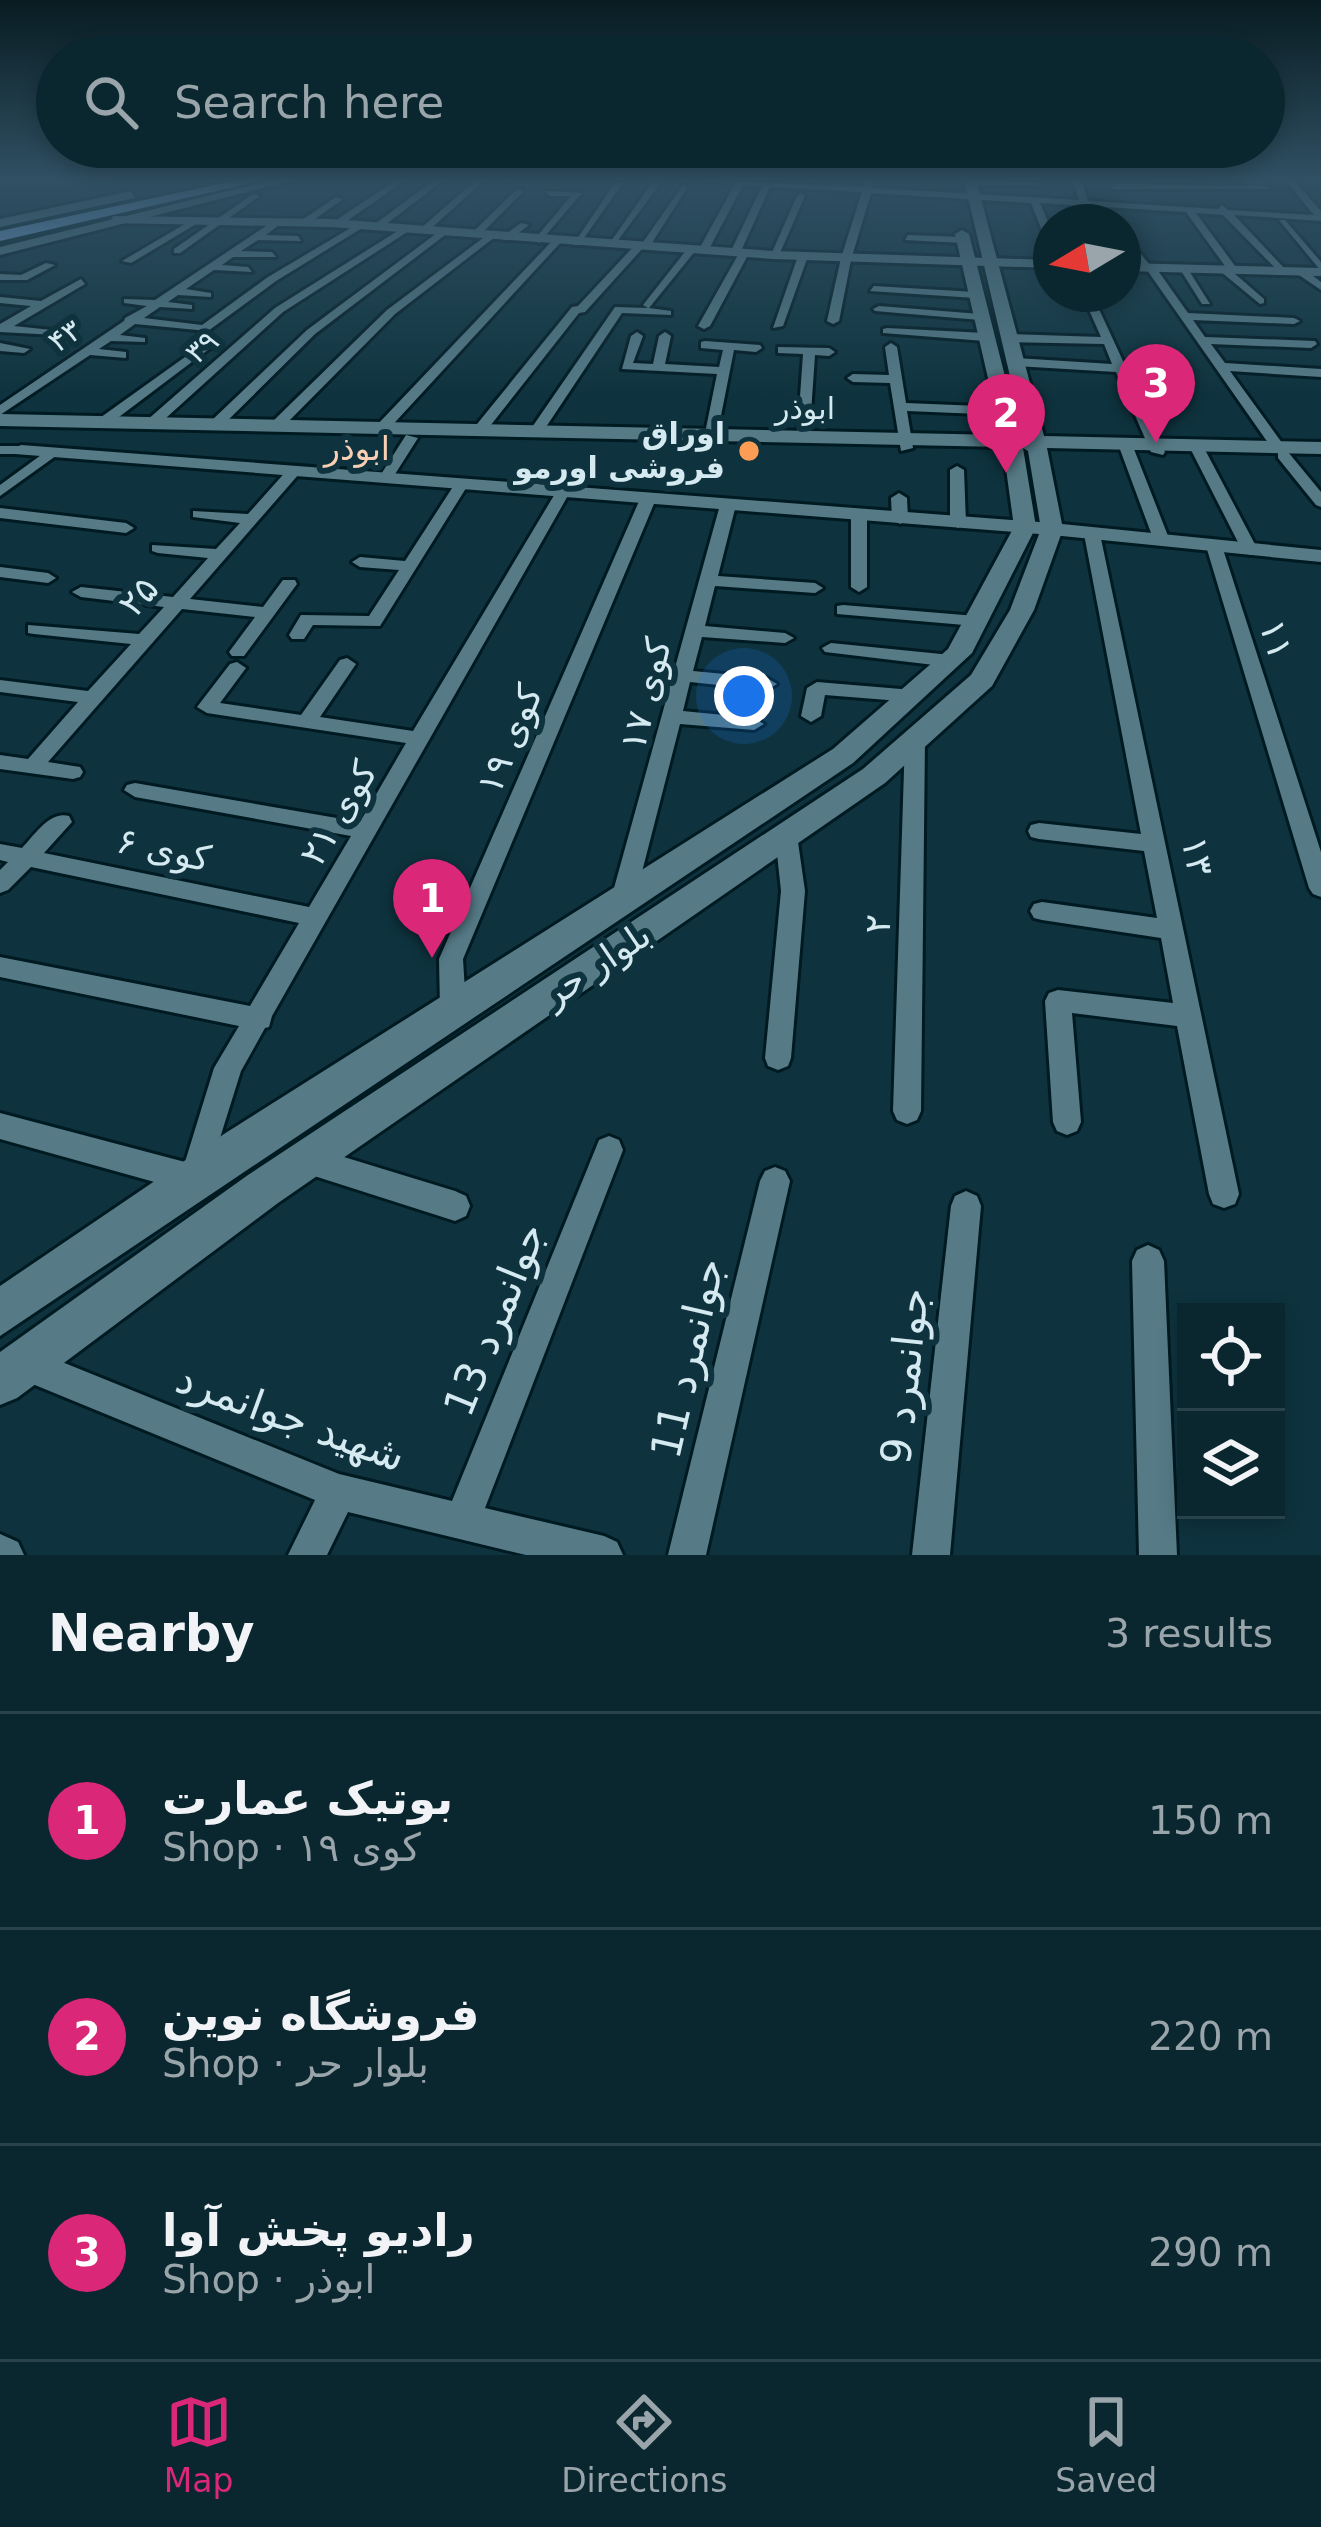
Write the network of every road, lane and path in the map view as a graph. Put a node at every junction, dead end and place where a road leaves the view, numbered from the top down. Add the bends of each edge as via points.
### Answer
1 (140, 253) edge
2 (316, 253) edge
3 (370, 253) edge
4 (416, 253) edge
5 (462, 253) edge
6 (547, 253) edge
7 (637, 253) edge
8 (695, 253) edge
9 (733, 253) edge
10 (739, 253) junction
11 (776, 253) edge
12 (849, 253) edge
13 (965, 253) edge
14 (985, 253) edge
15 (1215, 253) edge
16 (1264, 253) edge
17 (230, 254) joint
18 (272, 255) dead end
19 (774, 256) junction
20 (803, 256) junction
21 (847, 258) junction
22 (1141, 258) edge
23 (904, 260) junction
24 (128, 261) dead end
25 (967, 261) junction
26 (988, 262) junction
27 (1033, 263) edge
28 (50, 265) dead end
29 (210, 267) junction
30 (1141, 267) edge
31 (1148, 267) junction
32 (1182, 268) junction
33 (248, 270) dead end
34 (1228, 270) junction
35 (1321, 270) edge
36 (1281, 271) junction
37 (1300, 272) junction
38 (0, 277) edge
39 (194, 278) junction
40 (227, 282) dead end
41 (37, 286) dead end
42 (1321, 286) edge
43 (174, 291) junction
44 (207, 295) dead end
45 (975, 295) junction
46 (0, 300) edge
47 (128, 301) dead end
48 (1260, 301) dead end
49 (1206, 302) dead end
50 (43, 304) junction
51 (155, 304) junction
52 (649, 305) dead end
53 (188, 307) dead end
54 (879, 309) dead end
55 (1095, 312) edge
56 (668, 313) dead end
57 (980, 316) junction
58 (1185, 316) junction
59 (832, 321) dead end
60 (1294, 321) dead end
61 (128, 322) junction
62 (1, 325) edge
63 (704, 326) dead end
64 (776, 326) dead end
65 (108, 329) junction
66 (887, 331) dead end
67 (52, 333) dead end
68 (208, 334) junction
69 (180, 335) dead end
70 (637, 336) dead end
71 (665, 336) dead end
72 (985, 337) junction
73 (1009, 338) junction
74 (141, 340) dead end
75 (1108, 340) junction
76 (1204, 340) junction
77 (1311, 344) dead end
78 (705, 345) dead end
79 (0, 347) edge
80 (84, 347) junction
81 (891, 347) dead end
82 (756, 348) dead end
83 (24, 349) dead end
84 (782, 350) dead end
85 (829, 352) dead end
86 (122, 355) dead end
87 (688, 355) dead end
88 (808, 357) junction
89 (726, 358) junction
90 (1015, 362) junction
91 (842, 364) dead end
92 (658, 368) junction
93 (1119, 368) junction
94 (1222, 368) junction
95 (1321, 373) edge
96 (894, 374) junction
97 (853, 378) dead end
98 (898, 407) junction
99 (0, 411) edge
100 (1004, 411) junction
101 (102, 423) junction
102 (0, 424) edge
103 (151, 424) junction
104 (215, 425) junction
105 (275, 427) junction
106 (381, 429) junction
107 (47, 430) junction
108 (478, 432) junction
109 (535, 433) junction
110 (412, 438) junction
111 (804, 439) junction
112 (725, 441) junction
113 (905, 444) junction
114 (1025, 447) junction
115 (1127, 448) junction
116 (1156, 448) junction
117 (1197, 449) junction
118 (10, 450) edge
119 (1280, 452) junction
120 (1321, 452) edge
121 (53, 453) junction
122 (957, 470) dead end
123 (294, 471) junction
124 (385, 478) junction
125 (461, 484) junction
126 (0, 492) edge
127 (563, 492) junction
128 (648, 499) junction
129 (1321, 502) edge
130 (728, 505) junction
131 (0, 513) edge
132 (199, 514) dead end
133 (860, 515) junction
134 (252, 519) junction
135 (958, 523) junction
136 (127, 528) dead end
137 (1038, 528) junction
138 (1092, 534) junction
139 (1162, 541) junction
140 (1214, 547) junction
141 (158, 548) dead end
142 (1250, 550) junction
143 (220, 554) junction
144 (1321, 556) edge
145 (360, 562) dead end
146 (410, 566) junction
147 (0, 572) edge
148 (48, 578) dead end
149 (709, 580) junction
150 (289, 584) dead end
151 (859, 587) dead end
152 (815, 588) dead end
153 (81, 592) dead end
154 (176, 603) junction
155 (843, 610) dead end
156 (266, 613) junction
157 (976, 621) junction
158 (34, 629) dead end
159 (695, 631) junction
160 (298, 635) dead end
161 (785, 638) dead end
162 (143, 640) junction
163 (831, 648) dead end
164 (951, 661) junction
165 (347, 664) dead end
166 (686, 676) junction
167 (767, 684) dead end
168 (0, 686) edge
169 (913, 696) junction
170 (92, 698) junction
171 (811, 716) dead end
172 (674, 717) junction
173 (308, 721) junction
174 (754, 724) dead end
175 (421, 739) junction
176 (915, 739) junction
177 (843, 756) junction
178 (0, 762) edge
179 (32, 766) junction
180 (73, 772) dead end
181 (874, 776) junction
182 (135, 790) dead end
183 (61, 822) dead end
184 (367, 831) junction
185 (1040, 831) dead end
186 (786, 835) junction
187 (1156, 844) junction
188 (0, 852) edge
189 (27, 856) junction
190 (0, 884) edge
191 (1321, 888) edge
192 (622, 899) junction
193 (1042, 911) dead end
194 (313, 917) junction
195 (1172, 930) junction
196 (0, 967) edge
197 (453, 1008) junction
198 (1189, 1016) junction
199 (260, 1019) junction
200 (778, 1058) dead end
201 (907, 1111) dead end
202 (1067, 1122) dead end
203 (0, 1126) edge
204 (609, 1150) dead end
205 (307, 1159) junction
206 (194, 1179) junction
207 (775, 1181) dead end
208 (1224, 1194) dead end
209 (454, 1206) dead end
210 (965, 1206) dead end
211 (1148, 1261) dead end
212 (0, 1312) edge
213 (11, 1372) edge
214 (339, 1492) junction
215 (462, 1521) junction
216 (308, 1555) edge
217 (604, 1555) edge
218 (687, 1555) edge
219 (931, 1555) edge
220 (1157, 1555) edge

1 - 24 street
2 - 68 street
3 - 103 street, ۳۹ via 279,310
4 - 104 street via 341,307
5 - 105 street
6 - 106 street
7 - 108 street via 576,309
8 - 52 street
9 - 10 street
10 - 19 street
10 - 63 street
11 - 19 street
12 - 21 street
13 - 25 main road
14 - 26 main road
15 - 34 street
16 - 36 street
17 - 18 street
17 - 29 street, ۴۳
19 - 20 street
20 - 21 street
20 - 64 street
21 - 23 street
21 - 59 street
22 - 31 street
23 - 25 street
23 - 45 street via 906,279 872,283
25 - 26 street
25 - 45 main road
26 - 27 street
26 - 73 main road
28 - 38 street via 23,278
29 - 33 street
29 - 39 street, ۴۳
30 - 31 street
31 - 32 street
31 - 58 street
32 - 34 street
32 - 49 street
34 - 36 street
34 - 48 street
35 - 37 street
36 - 37 street
37 - 42 street
39 - 40 street
39 - 43 street, ۴۳
41 - 50 street via 76,285
43 - 44 street
43 - 51 street, ۴۳
45 - 57 main road
46 - 50 street
47 - 51 street
50 - 62 street
51 - 53 street
51 - 61 street, ۴۳
54 - 57 street
55 - 75 street
56 - 109 street via 619,309
57 - 72 main road
58 - 60 street
58 - 76 street
61 - 65 street
61 - 68 street
62 - 67 street
65 - 74 street
65 - 80 street, ۴۳
66 - 72 street
68 - 69 street
68 - 101 street
70 - 92 street via 626,366
71 - 92 street
72 - 73 main road
72 - 100 main road
73 - 75 street
73 - 90 main road
75 - 93 street
76 - 77 street
76 - 94 street
78 - 89 street
79 - 83 street
80 - 86 street
80 - 99 street, ۴۳
81 - 96 street
82 - 89 street
84 - 88 street
85 - 88 street
87 - 89 street
88 - 91 street
88 - 111 street
89 - 92 street
89 - 112 street
90 - 93 street
90 - 114 main road
93 - 116 street
94 - 95 street
94 - 119 street
96 - 97 street
96 - 98 street
98 - 100 street
98 - 113 street
100 - 114 main road
101 - 102 main road, ابوذر
101 - 103 main road, ابوذر
102 - 107 main road, ابوذر
103 - 104 main road, ابوذر
104 - 105 main road, ابوذر
105 - 106 main road, ابوذر
106 - 108 main road, ابوذر
107 - 110 main road, ابوذر
107 - 118 street
108 - 109 main road, ابوذر
109 - 112 main road, ابوذر
110 - 112 main road, ابوذر
110 - 124 street
111 - 112 main road, ابوذر
111 - 113 main road, ابوذر
112 - 113 main road, ابوذر
113 - 114 main road, ابوذر
114 - 115 main road, ابوذر
114 - 137 main road
115 - 116 main road, ابوذر
115 - 139 street
116 - 117 main road, ابوذر
117 - 119 main road, ابوذر
117 - 142 street
118 - 121 street
119 - 120 main road, ابوذر
119 - 129 street
121 - 123 street
121 - 126 street
122 - 135 street
123 - 124 street
123 - 134 street, ۲۵
124 - 125 street
125 - 127 street
125 - 146 street
127 - 128 street
127 - 175 street, کوی ۲۱
128 - 130 street
128 - 197 street, کوی ۱۹ via 451,959
130 - 133 street
130 - 149 street, کوی ۱۷
131 - 136 street
132 - 134 street
133 - 135 street via 899,508
133 - 151 street
134 - 143 street, ۲۵
135 - 137 street
137 - 138 street
137 - 157 main road, بلوار حر
137 - 176 main road, بلوار حر via 1022,610 982,680
138 - 139 street
138 - 187 street, ۱۳
139 - 140 street
140 - 142 street
140 - 191 street, ۱۱
141 - 143 street
142 - 144 street
143 - 154 street, ۲۵
145 - 146 street
146 - 160 street via 374,622 307,619
147 - 148 street
149 - 152 street
149 - 159 street, کوی ۱۷
150 - 156 street
153 - 154 street
154 - 156 street
154 - 162 street, ۲۵
155 - 157 street
156 - 173 street via 207,707
157 - 164 main road, بلوار حر
158 - 162 street
159 - 161 street
159 - 166 street, کوی ۱۷
162 - 170 street, ۲۵
163 - 164 street
164 - 169 main road, بلوار حر
165 - 173 street
166 - 167 street
166 - 172 street, کوی ۱۷
168 - 170 street
169 - 171 street via 817,688
169 - 177 main road, بلوار حر
170 - 179 street, ۲۵
172 - 174 street
172 - 192 street, کوی ۱۷
173 - 175 street
175 - 184 street, کوی ۲۱
176 - 181 main road, بلوار حر
176 - 201 street, ۲
177 - 181 main road
177 - 192 main road, بلوار حر
178 - 179 street
179 - 180 street
181 - 186 main road, بلوار حر
182 - 184 street
183 - 189 street
184 - 194 street, کوی ۲۱
185 - 187 street
186 - 200 street via 793,891
186 - 205 main road, بلوار حر
187 - 195 street, ۱۳
188 - 189 street, کوی ۶
189 - 190 street
189 - 194 street, کوی ۶
192 - 197 main road, بلوار حر
193 - 195 street
194 - 199 street, کوی ۲۱
195 - 198 street, ۱۳
196 - 199 street
197 - 206 main road, بلوار حر
198 - 202 street via 1058,1001
198 - 208 street, ۱۳
199 - 206 street, کوی ۲۱ via 229,1068
203 - 206 street
204 - 215 street, جوانمرد 13
205 - 209 street
205 - 213 main road, بلوار حر
206 - 212 main road, بلوار حر
207 - 218 street, جوانمرد 11
210 - 219 street, جوانمرد 9
211 - 220 street
213 - 214 street, شهید جوانمرد
214 - 215 street, شهید جوانمرد
214 - 216 street
215 - 217 street, شهید جوانمرد

